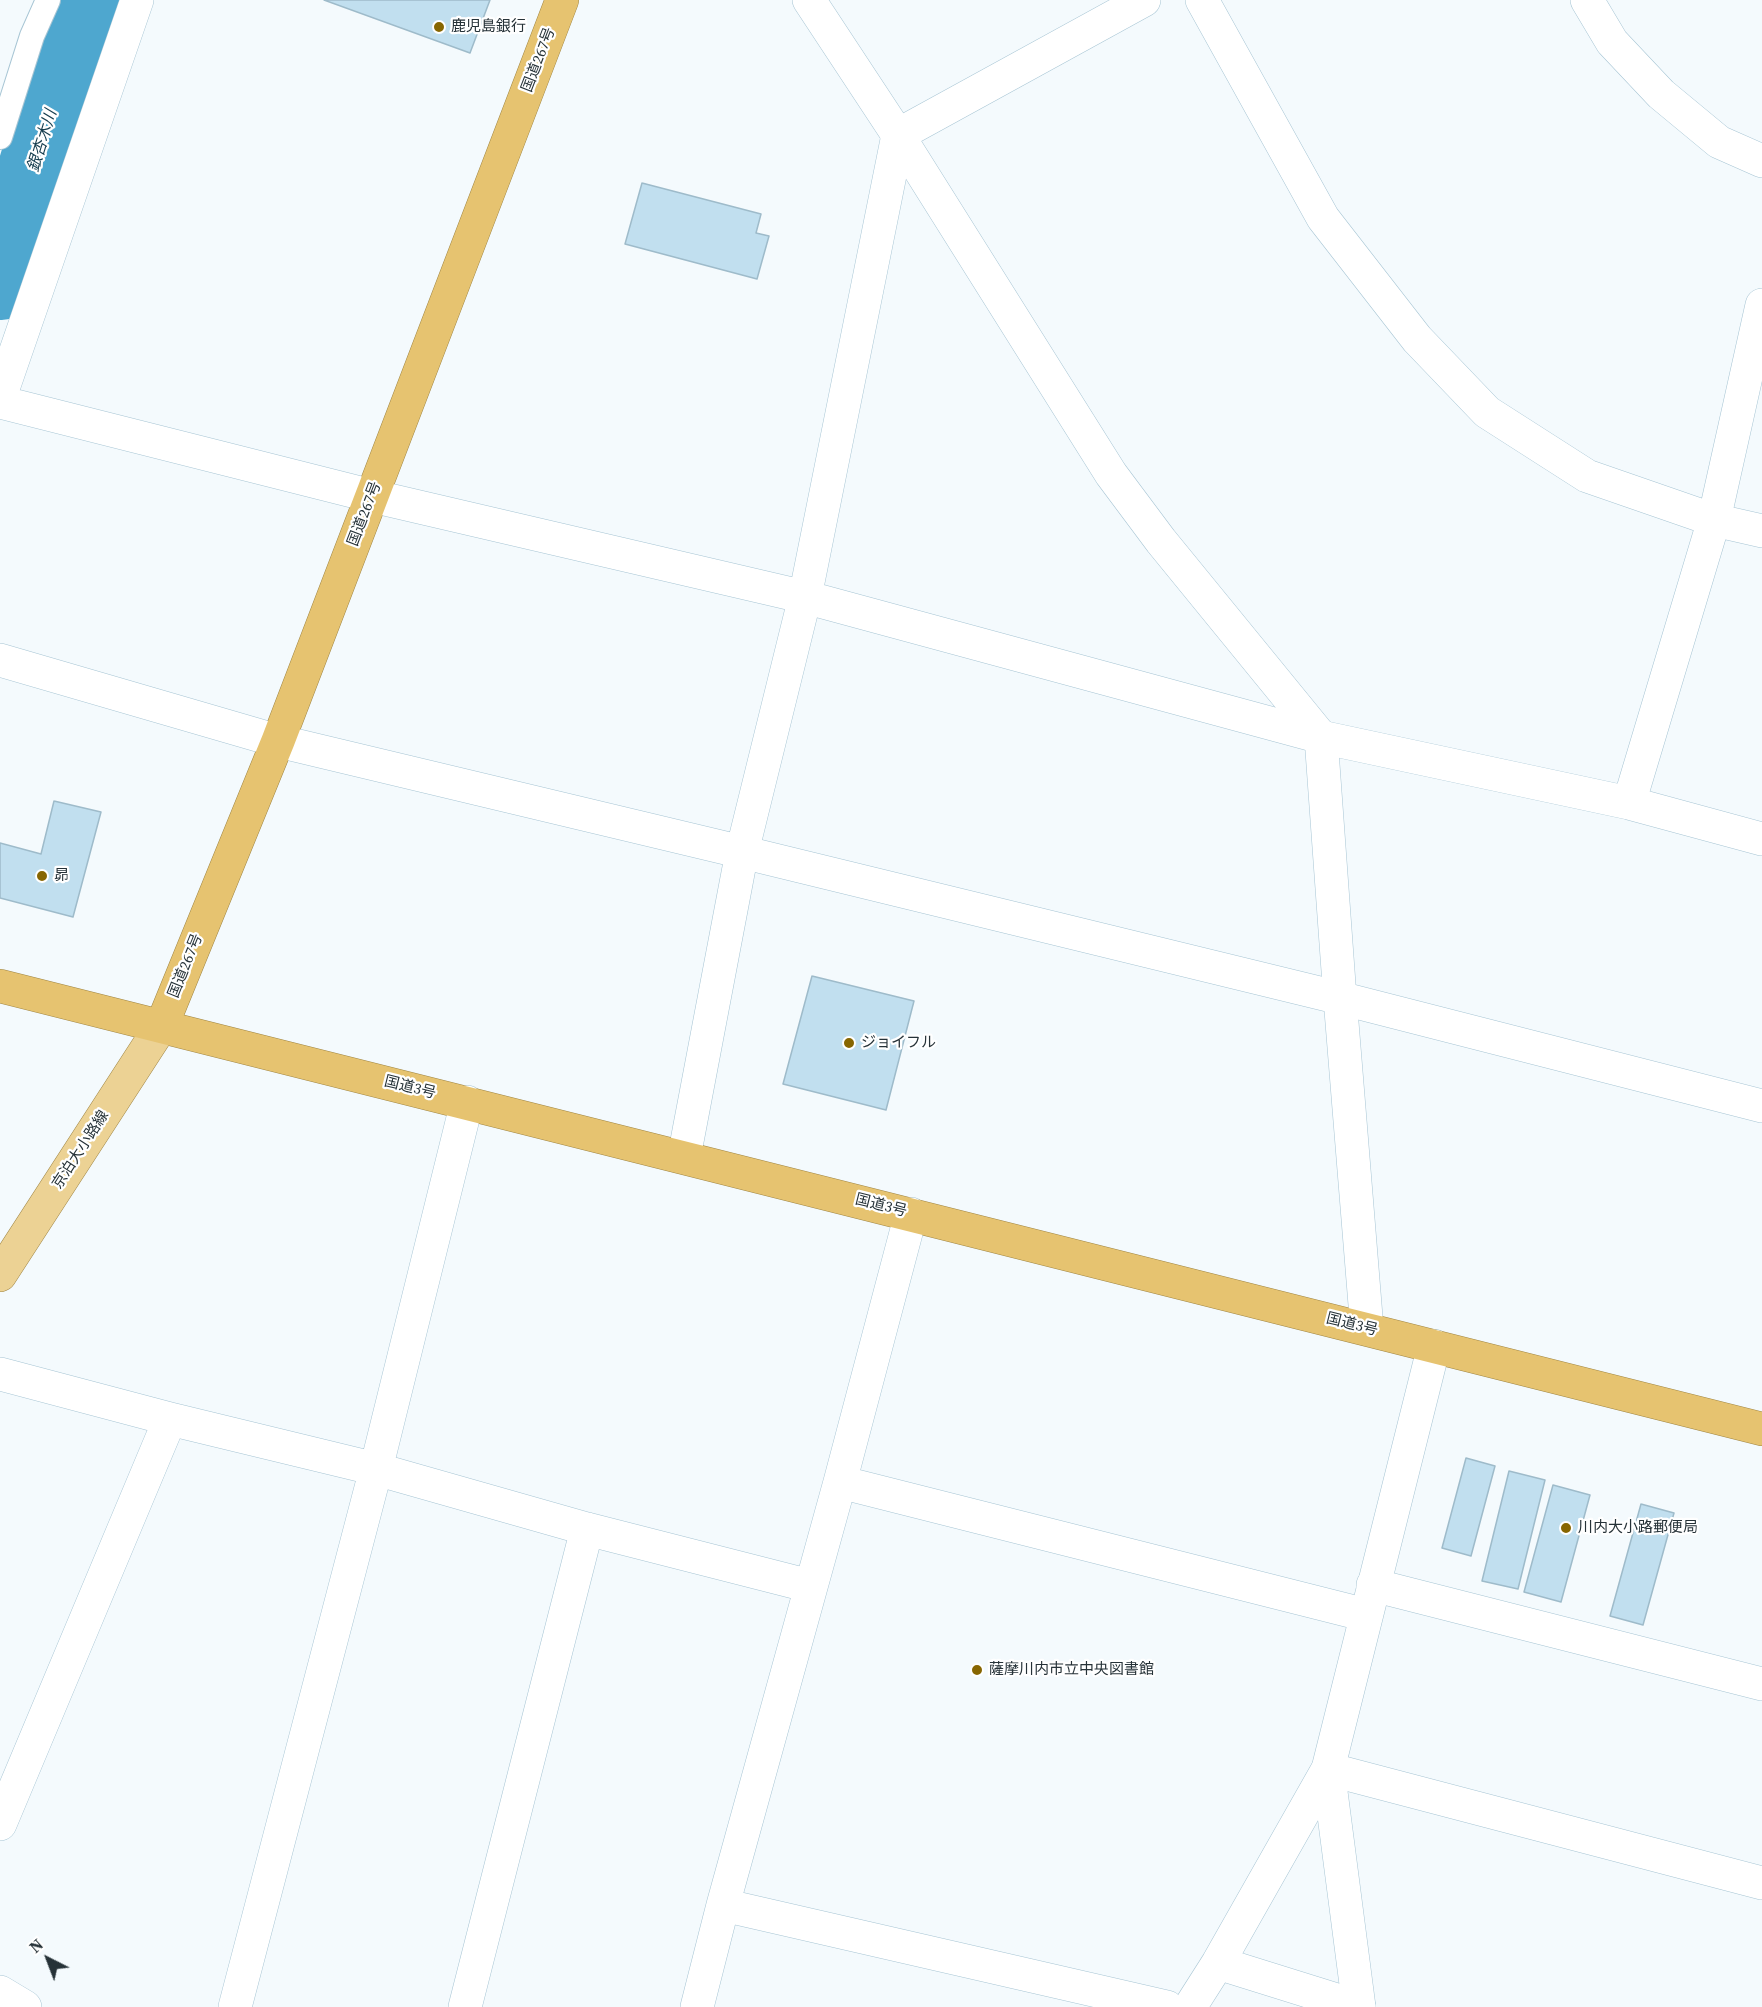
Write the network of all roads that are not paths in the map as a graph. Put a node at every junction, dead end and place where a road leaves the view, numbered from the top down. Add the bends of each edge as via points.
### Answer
1 (48, 0) edge
2 (137, 0) edge
3 (562, 0) edge
4 (808, 0) edge
5 (1144, 0) edge
6 (1202, 0) edge
7 (1587, 0) edge
8 (898, 135) junction
9 (0, 137) edge
10 (1762, 161) edge
11 (1762, 305) edge
12 (0, 397) edge
13 (0, 402) edge
14 (372, 496) junction
15 (1714, 520) junction
16 (1762, 531) edge
17 (805, 597) junction
18 (0, 660) edge
19 (1321, 736) junction
20 (278, 741) junction
21 (1629, 803) junction
22 (1762, 839) edge
23 (742, 852) junction
24 (0, 986) edge
25 (1340, 998) junction
26 (162, 1025) junction
27 (467, 1102) junction
28 (1762, 1106) edge
29 (684, 1157) junction
30 (911, 1214) junction
31 (0, 1275) edge
32 (1367, 1329) junction
33 (1434, 1346) junction
34 (0, 1374) edge
35 (170, 1419) junction
36 (1762, 1429) edge
37 (376, 1469) junction
38 (840, 1482) junction
39 (587, 1529) junction
40 (810, 1586) junction
41 (1370, 1600) junction
42 (1762, 1684) edge
43 (1328, 1769) junction
44 (0, 1824) edge
45 (1762, 1883) edge
46 (723, 1905) junction
47 (1218, 1963) junction
48 (0, 1992) edge
49 (1359, 2004) edge
50 (25, 2007) edge
51 (235, 2007) edge
52 (465, 2007) edge
53 (698, 2007) edge
54 (1167, 2007) edge
55 (1190, 2007) edge

1 - 9 lane via 32,36
2 - 12 street
3 - 14 highway, 国道267号
4 - 8 street
5 - 8 street
6 - 15 street via 1323,218 1417,339 1487,412 1587,476
7 - 10 street via 1612,42 1661,94 1719,142
8 - 17 street
8 - 19 street via 1111,474
11 - 15 street
13 - 14 street
14 - 17 street
14 - 20 highway, 国道267号
15 - 16 street
15 - 21 street
17 - 19 street
17 - 23 street
18 - 20 street
19 - 21 street
19 - 25 street
20 - 23 street
20 - 26 highway, 国道267号
21 - 22 street
23 - 25 street
23 - 29 street
24 - 26 highway, 国道3号
25 - 28 street
25 - 32 street
26 - 27 highway, 国道3号
26 - 31 main road, 京泊大小路線
27 - 29 highway, 国道3号
27 - 37 street
29 - 30 highway, 国道3号
30 - 32 highway, 国道3号
30 - 38 street
32 - 33 highway, 国道3号
33 - 36 highway, 国道3号
33 - 41 street
34 - 35 street
35 - 37 street
35 - 44 street
37 - 39 street
37 - 51 street
38 - 40 street
38 - 41 street
39 - 40 street
39 - 52 street
40 - 46 street
41 - 42 street
41 - 43 street
43 - 45 street
43 - 47 street
43 - 49 street
46 - 53 street
46 - 54 street
47 - 49 street
47 - 55 street
48 - 50 street

